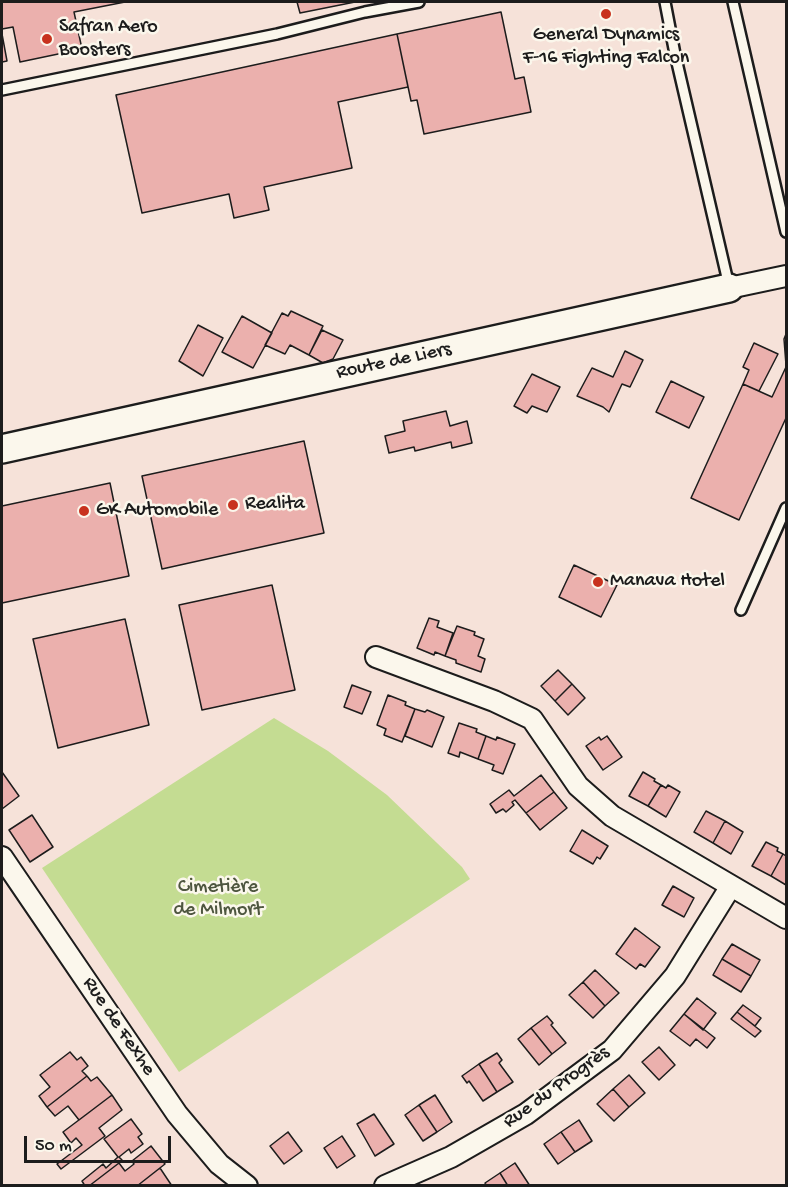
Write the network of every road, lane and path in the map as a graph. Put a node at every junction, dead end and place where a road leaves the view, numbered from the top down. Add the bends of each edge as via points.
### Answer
1 (419, 2) edge
2 (665, 2) edge
3 (733, 2) edge
4 (2, 90) edge
5 (786, 232) edge
6 (786, 276) edge
7 (729, 288) junction
8 (2, 449) edge
9 (786, 508) edge
10 (741, 610) dead end
11 (376, 657) dead end
12 (2, 856) edge
13 (731, 886) junction
14 (786, 918) edge
15 (247, 1185) edge
16 (385, 1185) edge

1 - 4 lane
2 - 7 lane
3 - 5 lane
6 - 7 street, Route de Liers
7 - 8 street, Route de Liers
9 - 10 lane
11 - 13 street via 532,719 578,786 612,816
12 - 15 street, Rue de Fexhe via 177,1114 219,1164
13 - 14 street
13 - 16 street, Rue du Progrès via 675,976 612,1050 526,1114 451,1157

